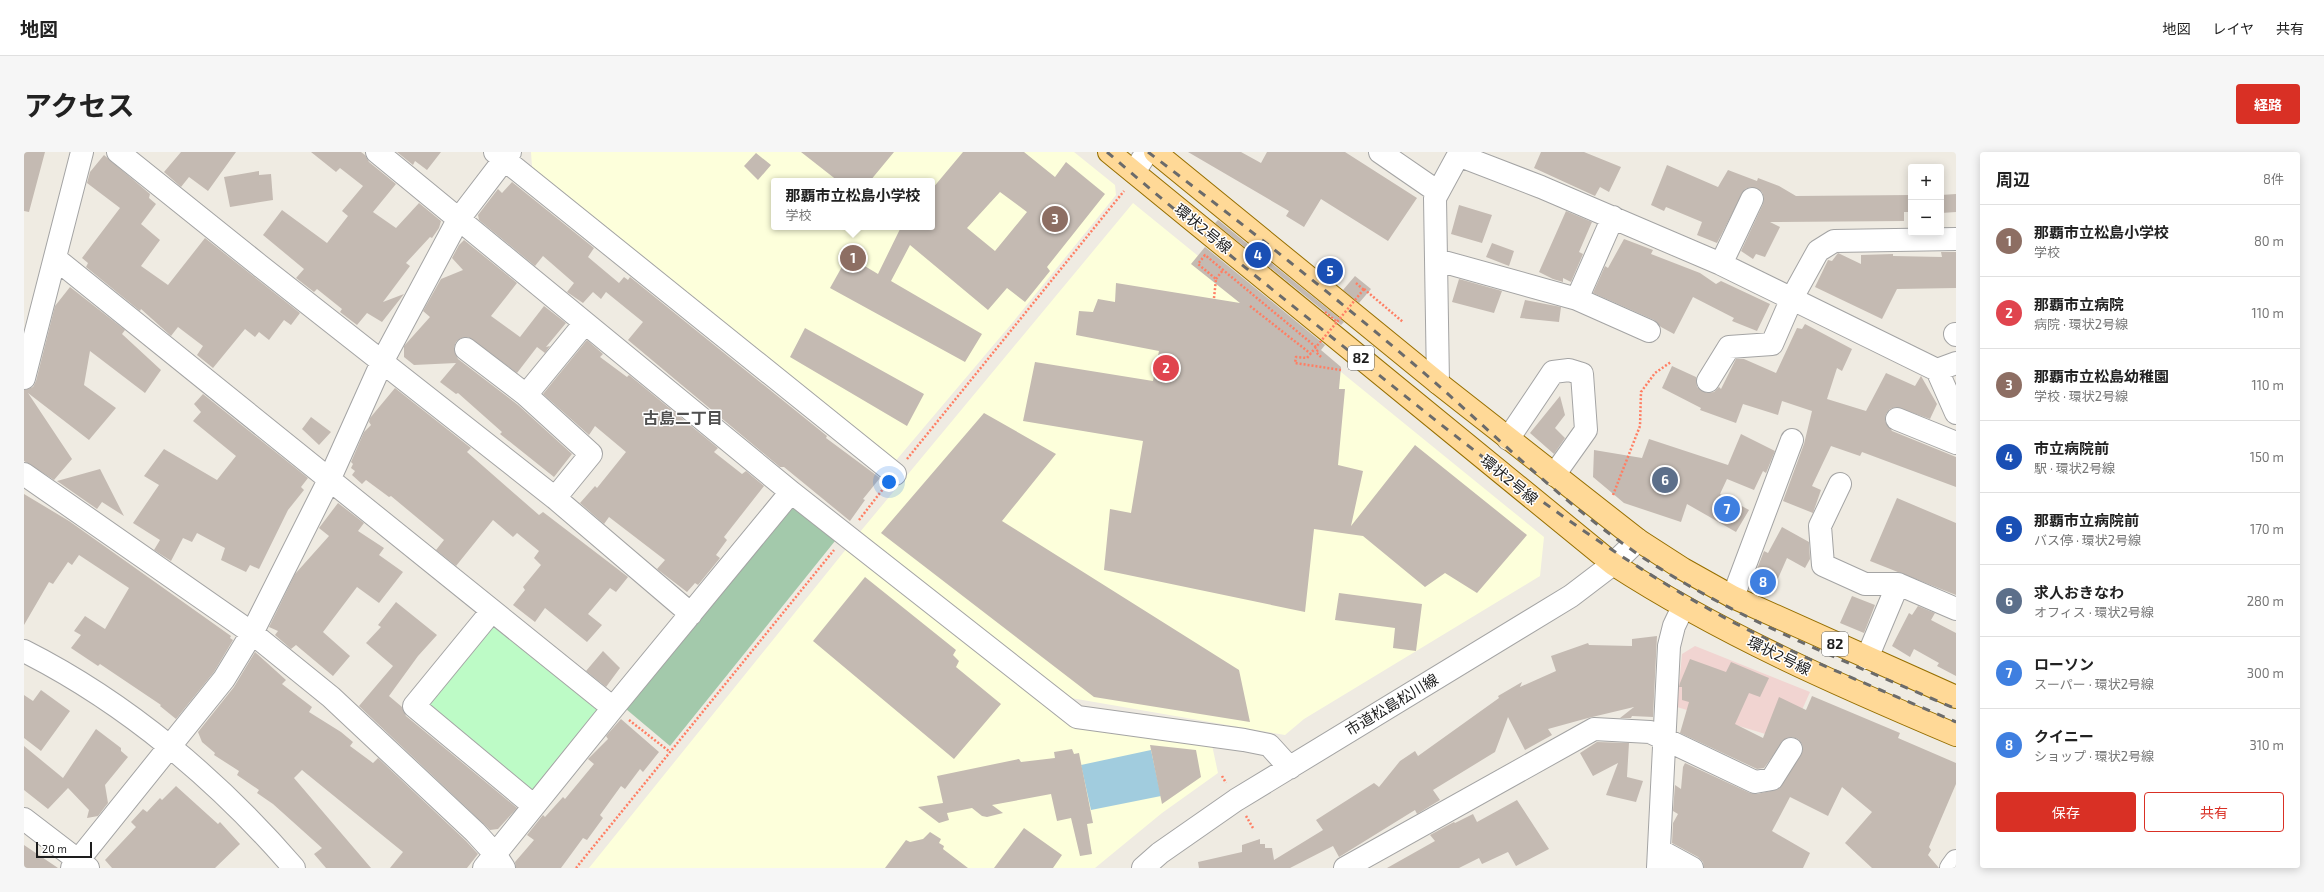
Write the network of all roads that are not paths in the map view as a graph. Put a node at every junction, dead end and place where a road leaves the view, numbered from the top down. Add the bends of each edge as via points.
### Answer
1 (82, 152) edge
2 (118, 152) edge
3 (377, 152) edge
4 (1109, 152) edge
5 (1147, 152) edge
6 (1155, 152) edge
7 (1380, 152) edge
8 (1459, 154) edge
9 (503, 155) edge
10 (1136, 173) junction
11 (1438, 192) junction
12 (1752, 199) dead end
13 (1613, 217) junction
14 (458, 220) junction
15 (1956, 239) edge
16 (56, 259) junction
17 (1437, 260) junction
18 (1722, 264) junction
19 (1792, 298) junction
20 (1576, 299) junction
21 (584, 323) junction
22 (1649, 331) dead end
23 (466, 348) dead end
24 (382, 362) junction
25 (1946, 367) edge
26 (24, 378) edge
27 (1708, 381) dead end
28 (1438, 383) junction
29 (526, 395) junction
30 (1956, 413) edge
31 (1897, 419) dead end
32 (1508, 439) junction
33 (1792, 440) dead end
34 (1956, 443) edge
35 (24, 474) edge
36 (895, 474) road end
37 (1554, 475) junction
38 (330, 478) junction
39 (1840, 484) dead end
40 (791, 492) junction
41 (555, 498) junction
42 (1638, 540) junction
43 (1613, 564) junction
44 (1898, 584) junction
45 (1733, 597) junction
46 (1683, 607) junction
47 (1956, 609) edge
48 (491, 612) junction
49 (691, 614) junction
50 (252, 632) junction
51 (24, 651) edge
52 (1867, 658) junction
53 (1956, 697) edge
54 (613, 708) junction
55 (1956, 735) edge
56 (1664, 739) junction
57 (170, 748) junction
58 (1791, 749) dead end
59 (1290, 768) junction
60 (534, 806) junction
61 (24, 820) edge
62 (1658, 859) edge
63 (1956, 861) edge
64 (494, 863) edge
65 (80, 865) edge
66 (294, 868) edge
67 (1143, 868) edge
68 (1345, 868) edge
69 (1692, 868) edge
70 (1951, 868) edge

1 - 16 street
2 - 24 street
3 - 14 street
4 - 10 main road, 環状2号線 / 82
5 - 10 street
6 - 28 main road, 環状2号線 / 82
7 - 11 street
8 - 11 street
8 - 13 street
9 - 14 street
9 - 36 street
10 - 43 main road, 環状2号線 / 82
11 - 17 street via 1435,198
12 - 18 street
13 - 18 street
13 - 20 street
14 - 21 street
14 - 24 street
15 - 19 street via 1834,242 1818,250
16 - 26 street
16 - 38 street
17 - 20 street
17 - 28 street
18 - 19 street
19 - 25 street
19 - 27 street via 1772,344 1729,347
20 - 22 street
21 - 29 street
21 - 40 street
23 - 29 street
24 - 38 street
24 - 41 street
25 - 30 street
28 - 32 main road, 環状2号線 / 82
29 - 41 street via 591,454
31 - 34 street
32 - 37 main road, 環状2号線 / 82
32 - 37 street via 1553,372 1569,370 1582,374 1586,430
33 - 45 street
35 - 50 street
37 - 42 main road, 環状2号線 / 82
38 - 48 street
38 - 50 street
39 - 44 street via 1820,526 1823,565 1865,584
40 - 49 street
40 - 59 street via 1077,717 1269,745
41 - 49 street
42 - 43 street, 市道松島松川線
42 - 45 main road, 環状2号線 / 82
43 - 46 main road, 環状2号線 / 82
43 - 59 street, 市道松島松川線 via 1571,596
44 - 47 street
44 - 52 street
45 - 52 main road, 環状2号線 / 82
46 - 55 main road, 環状2号線 / 82 via 1835,683
46 - 56 street via 1674,626 1669,646
48 - 54 street
48 - 60 street via 414,706
49 - 54 street
50 - 57 street via 224,679
50 - 64 street via 331,697
51 - 57 street via 94,691
52 - 53 main road, 環状2号線 / 82
54 - 60 street
56 - 58 street via 1755,782 1772,779
56 - 62 street
56 - 68 street via 1650,732 1594,729
57 - 65 street
57 - 66 street via 257,825
59 - 67 street, 市道松島松川線 via 1217,813
60 - 64 street
61 - 65 street
62 - 69 street
63 - 70 street

